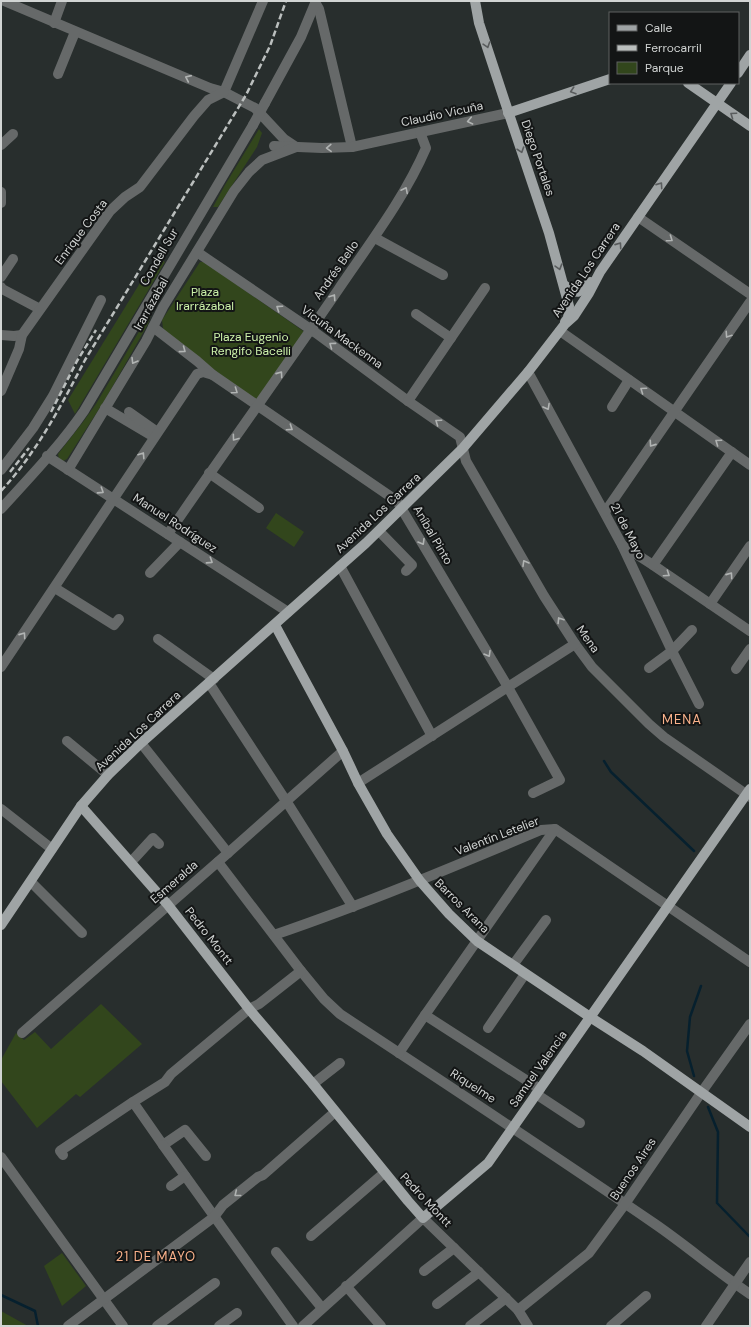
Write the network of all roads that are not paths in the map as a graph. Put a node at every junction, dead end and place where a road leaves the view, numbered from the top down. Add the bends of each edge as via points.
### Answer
1 (4, 1) edge
2 (62, 1) edge
3 (263, 1) edge
4 (316, 1) edge
5 (475, 1) edge
6 (54, 23) junction
7 (75, 32) junction
8 (750, 55) edge
9 (739, 72) edge
10 (58, 74) dead end
11 (609, 79) edge
12 (689, 84) edge
13 (730, 84) edge
14 (224, 92) junction
15 (717, 103) junction
16 (508, 113) junction
17 (750, 126) edge
18 (276, 130) junction
19 (420, 132) junction
20 (13, 134) dead end
21 (1, 145) edge
22 (274, 146) junction
23 (296, 147) junction
24 (352, 147) junction
25 (266, 157) junction
26 (1, 192) edge
27 (1, 203) edge
28 (638, 217) junction
29 (375, 238) junction
30 (197, 252) junction
31 (13, 259) dead end
32 (600, 272) junction
33 (444, 275) dead end
34 (1, 277) edge
35 (564, 285) junction
36 (1, 287) edge
37 (485, 288) dead end
38 (750, 294) edge
39 (101, 300) dead end
40 (750, 302) edge
41 (40, 309) junction
42 (416, 314) dead end
43 (153, 326) junction
44 (562, 328) junction
45 (311, 330) junction
46 (1, 335) edge
47 (22, 335) junction
48 (451, 338) junction
49 (528, 372) junction
50 (213, 375) junction
51 (629, 380) junction
52 (1, 391) edge
53 (408, 401) junction
54 (258, 406) junction
55 (612, 407) dead end
56 (105, 408) junction
57 (129, 412) dead end
58 (674, 412) junction
59 (156, 435) junction
60 (463, 448) junction
61 (732, 452) junction
62 (47, 456) junction
63 (750, 464) edge
64 (1, 470) edge
65 (68, 470) junction
66 (209, 473) junction
67 (114, 500) junction
68 (259, 508) dead end
69 (403, 508) junction
70 (1, 509) edge
71 (605, 512) junction
72 (380, 531) junction
73 (168, 534) junction
74 (180, 542) junction
75 (622, 545) junction
76 (750, 546) edge
77 (653, 565) junction
78 (340, 566) junction
79 (406, 572) dead end
80 (150, 573) dead end
81 (55, 588) junction
82 (710, 604) junction
83 (288, 612) junction
84 (119, 619) dead end
85 (274, 624) junction
86 (692, 630) dead end
87 (750, 630) edge
88 (158, 639) dead end
89 (575, 644) junction
90 (750, 649) edge
91 (672, 651) junction
92 (1, 667) edge
93 (649, 668) dead end
94 (736, 669) dead end
95 (211, 681) junction
96 (508, 688) junction
97 (699, 704) dead end
98 (432, 736) junction
99 (67, 741) dead end
100 (141, 743) junction
101 (343, 751) junction
102 (108, 775) junction
103 (358, 783) junction
104 (532, 793) dead end
105 (749, 793) edge
106 (286, 801) junction
107 (81, 806) junction
108 (1, 809) edge
109 (555, 829) junction
110 (159, 844) dead end
111 (52, 849) junction
112 (228, 853) junction
113 (131, 862) junction
114 (218, 862) junction
115 (420, 881) junction
116 (30, 882) junction
117 (168, 905) junction
118 (668, 906) junction
119 (353, 907) junction
120 (546, 920) dead end
121 (1, 925) edge
122 (82, 933) dead end
123 (274, 935) junction
124 (477, 941) junction
125 (750, 962) edge
126 (513, 965) junction
127 (301, 971) junction
128 (525, 974) junction
129 (249, 1009) junction
130 (425, 1015) junction
131 (590, 1017) junction
132 (750, 1024) edge
133 (488, 1028) dead end
134 (22, 1033) dead end
135 (399, 1053) junction
136 (340, 1063) dead end
137 (313, 1084) junction
138 (538, 1092) junction
139 (701, 1093) junction
140 (133, 1102) junction
141 (335, 1112) junction
142 (580, 1123) dead end
143 (750, 1127) edge
144 (513, 1128) junction
145 (163, 1145) junction
146 (63, 1155) dead end
147 (206, 1156) dead end
148 (1, 1157) edge
149 (384, 1173) junction
150 (185, 1176) junction
151 (171, 1186) dead end
152 (625, 1204) junction
153 (214, 1217) junction
154 (423, 1218) junction
155 (311, 1236) dead end
156 (454, 1248) junction
157 (276, 1252) dead end
158 (750, 1262) edge
159 (424, 1271) dead end
160 (479, 1272) junction
161 (215, 1283) dead end
162 (736, 1284) junction
163 (346, 1286) junction
164 (750, 1294) edge
165 (646, 1296) dead end
166 (506, 1298) junction
167 (104, 1299) junction
168 (437, 1304) dead end
169 (322, 1308) junction
170 (518, 1310) junction
171 (237, 1314) dead end
172 (68, 1326) edge
173 (123, 1326) edge
174 (157, 1326) edge
175 (219, 1326) edge
176 (293, 1326) edge
177 (303, 1326) edge
178 (381, 1326) edge
179 (470, 1326) edge
180 (528, 1326) edge
181 (611, 1326) edge
182 (706, 1326) edge

1 - 6 street
2 - 6 street
3 - 14 street
4 - 24 street
4 - 62 street, Condell Sur, bridge via 301,37 265,104 84,411
5 -> 16 main road, Diego Portales
6 - 7 street
7 - 10 street
14 -> 7 street
8 - 9 main road
11 -> 16 main road, Claudio Vicuña
12 - 15 main road
13 - 15 main road, Avenida Los Carrera
14 - 18 street via 255,108
14 - 41 street, Enrique Costa via 208,100 140,187 110,211
17 -> 15 main road
28 -> 15 main road, Avenida Los Carrera
16 -> 19 street, Claudio Vicuña
16 -> 35 main road, Diego Portales via 549,232
18 - 22 street via 277,140
18 - 23 street
19 - 24 street, Claudio Vicuña
29 -> 19 street, Andrés Bello via 402,196 426,148
20 - 21 street
22 - 23 street, Claudio Vicuña
22 - 25 street, Irarrázabal
24 -> 23 street, Claudio Vicuña
23 - 25 street, Irarrázabal
25 - 30 street, Irarrázabal via 249,172 234,191
26 - 27 street
32 -> 28 main road, Avenida Los Carrera
28 -> 38 street
29 - 33 street
45 -> 29 street, Andrés Bello
30 - 43 street, Irarrázabal
45 -> 30 street, Vicuña Mackenna
31 - 34 street
32 - 35 main road via 583,291 573,292
32 - 44 main road, Avenida Los Carrera via 574,316
35 - 44 main road, Diego Portales via 569,309 568,318
36 - 41 street
37 - 48 street
39 - 64 street via 54,396
40 -> 58 street
41 - 47 street, Enrique Costa
42 - 48 street
43 -> 50 street, Aníbal Pinto
43 -> 56 street, Irarrázabal
44 - 49 main road, Avenida Los Carrera
44 - 51 street
53 -> 45 street, Vicuña Mackenna
54 -> 45 street, Andrés Bello
46 - 47 street
47 - 52 street, Enrique Costa via 19,349
48 - 53 street
49 - 60 main road, Avenida Los Carrera
49 -> 71 street, 21 de Mayo
50 -> 54 street, Aníbal Pinto
50 - 59 street via 203,372 197,374
51 - 55 street
58 -> 51 street
60 -> 53 street, Vicuña Mackenna via 460,437
54 -> 66 street, Andrés Bello
54 -> 69 street, Aníbal Pinto via 397,501
56 - 59 street
56 - 65 street, Irarrázabal
57 - 59 street
61 -> 58 street
58 -> 71 street
67 -> 59 street
60 - 69 main road, Avenida Los Carrera
89 -> 60 street, Mena via 544,596 465,459
61 - 63 street
61 - 77 street
62 - 65 street, Manuel Rodríguez
62 - 70 street, Condell Sur
65 -> 67 street, Manuel Rodríguez
66 - 68 street
66 - 73 street, Andrés Bello
67 - 73 street, Manuel Rodríguez
67 - 81 street
69 - 72 main road, Avenida Los Carrera
69 -> 96 street, Aníbal Pinto
71 - 75 street, 21 de Mayo
72 - 78 main road, Avenida Los Carrera
72 - 79 street via 412,566
73 - 74 street, Manuel Rodríguez
74 - 80 street
74 -> 83 street, Manuel Rodríguez
75 - 77 street
75 - 91 street, 21 de Mayo
82 -> 76 street
77 -> 82 street
78 - 83 main road, Avenida Los Carrera
78 - 98 street
81 - 84 street via 114,625
92 -> 81 street
82 - 87 street
83 - 85 main road, Avenida Los Carrera
85 - 95 main road, Avenida Los Carrera
85 - 101 main road, Barros Arana
86 - 91 street
88 - 95 street
89 - 96 street
89 - 105 street, Mena via 592,667 664,737
90 - 94 street
91 - 93 street
91 - 97 street, 21 de Mayo
95 - 100 main road, Avenida Los Carrera
95 - 106 street
96 - 98 street
96 - 104 street, Aníbal Pinto via 560,780
98 - 103 street
99 - 102 street
100 - 102 main road, Avenida Los Carrera
100 - 112 street
101 - 103 main road, Barros Arana
101 - 106 street, Esmeralda
102 - 107 main road, Avenida Los Carrera
103 - 115 main road, Barros Arana via 387,834
105 - 118 main road, Samuel Valencia
106 - 112 street, Esmeralda
106 - 119 street
107 - 111 main road, Avenida Los Carrera
107 - 113 main road, Pedro Montt
108 - 111 street
109 - 115 street, Valentín Letelier via 542,830
109 - 118 street, Valentín Letelier
109 - 124 street
110 - 113 street via 153,838
111 - 116 main road, Avenida Los Carrera
112 - 114 street, Esmeralda
113 - 117 main road, Pedro Montt
114 - 117 street, Esmeralda
114 - 123 street, Riquelme
115 - 119 street, Valentín Letelier
115 - 124 main road, Barros Arana
116 - 121 main road, Avenida Los Carrera
116 - 122 street
117 - 129 main road, Pedro Montt
117 - 134 street, Esmeralda
118 - 125 street, Valentín Letelier
118 - 131 main road, Samuel Valencia
119 - 123 street, Valentín Letelier
120 - 126 street
123 - 127 street, Riquelme
124 - 126 main road, Barros Arana
124 - 130 street
126 - 128 main road, Barros Arana
127 - 129 street
127 - 135 street, Riquelme via 340,1014
128 - 131 main road, Barros Arana
128 - 133 street
129 - 137 main road, Pedro Montt
129 - 140 street via 171,1074 165,1082
130 - 135 street
130 - 138 street
131 - 138 main road, Samuel Valencia
131 - 139 main road, Barros Arana
132 - 139 street, Buenos Aires
135 - 144 street, Riquelme
136 - 137 street
137 - 141 main road, Pedro Montt
138 - 142 street
138 - 144 main road, Samuel Valencia
139 - 143 main road, Barros Arana
139 - 152 street, Buenos Aires
140 - 145 street
140 - 146 street via 60,1151
141 - 149 main road, Pedro Montt
141 -> 153 street via 263,1175 223,1205
144 - 152 street, Riquelme
144 - 154 main road, Samuel Valencia via 488,1163
145 - 147 street via 185,1130
145 - 150 street
148 - 167 street
149 - 154 main road, Pedro Montt
149 - 155 street
150 - 151 street
150 - 153 street
152 - 162 street, Riquelme
152 - 170 street, Buenos Aires via 589,1253
153 - 167 street
153 - 176 street
154 - 156 street, Pedro Montt
154 - 163 street, Samuel Valencia
156 - 159 street
156 - 160 street, Pedro Montt
157 - 169 street
158 - 162 street
160 - 166 street, Pedro Montt
160 - 168 street
161 - 174 street
162 - 164 street, Riquelme
162 - 182 street
163 - 169 street, Samuel Valencia
163 - 178 street
165 - 181 street
166 - 170 street, Pedro Montt
166 - 179 street
167 - 172 street
167 - 173 street
169 - 177 street, Samuel Valencia
170 - 180 street, Pedro Montt
171 - 175 street

